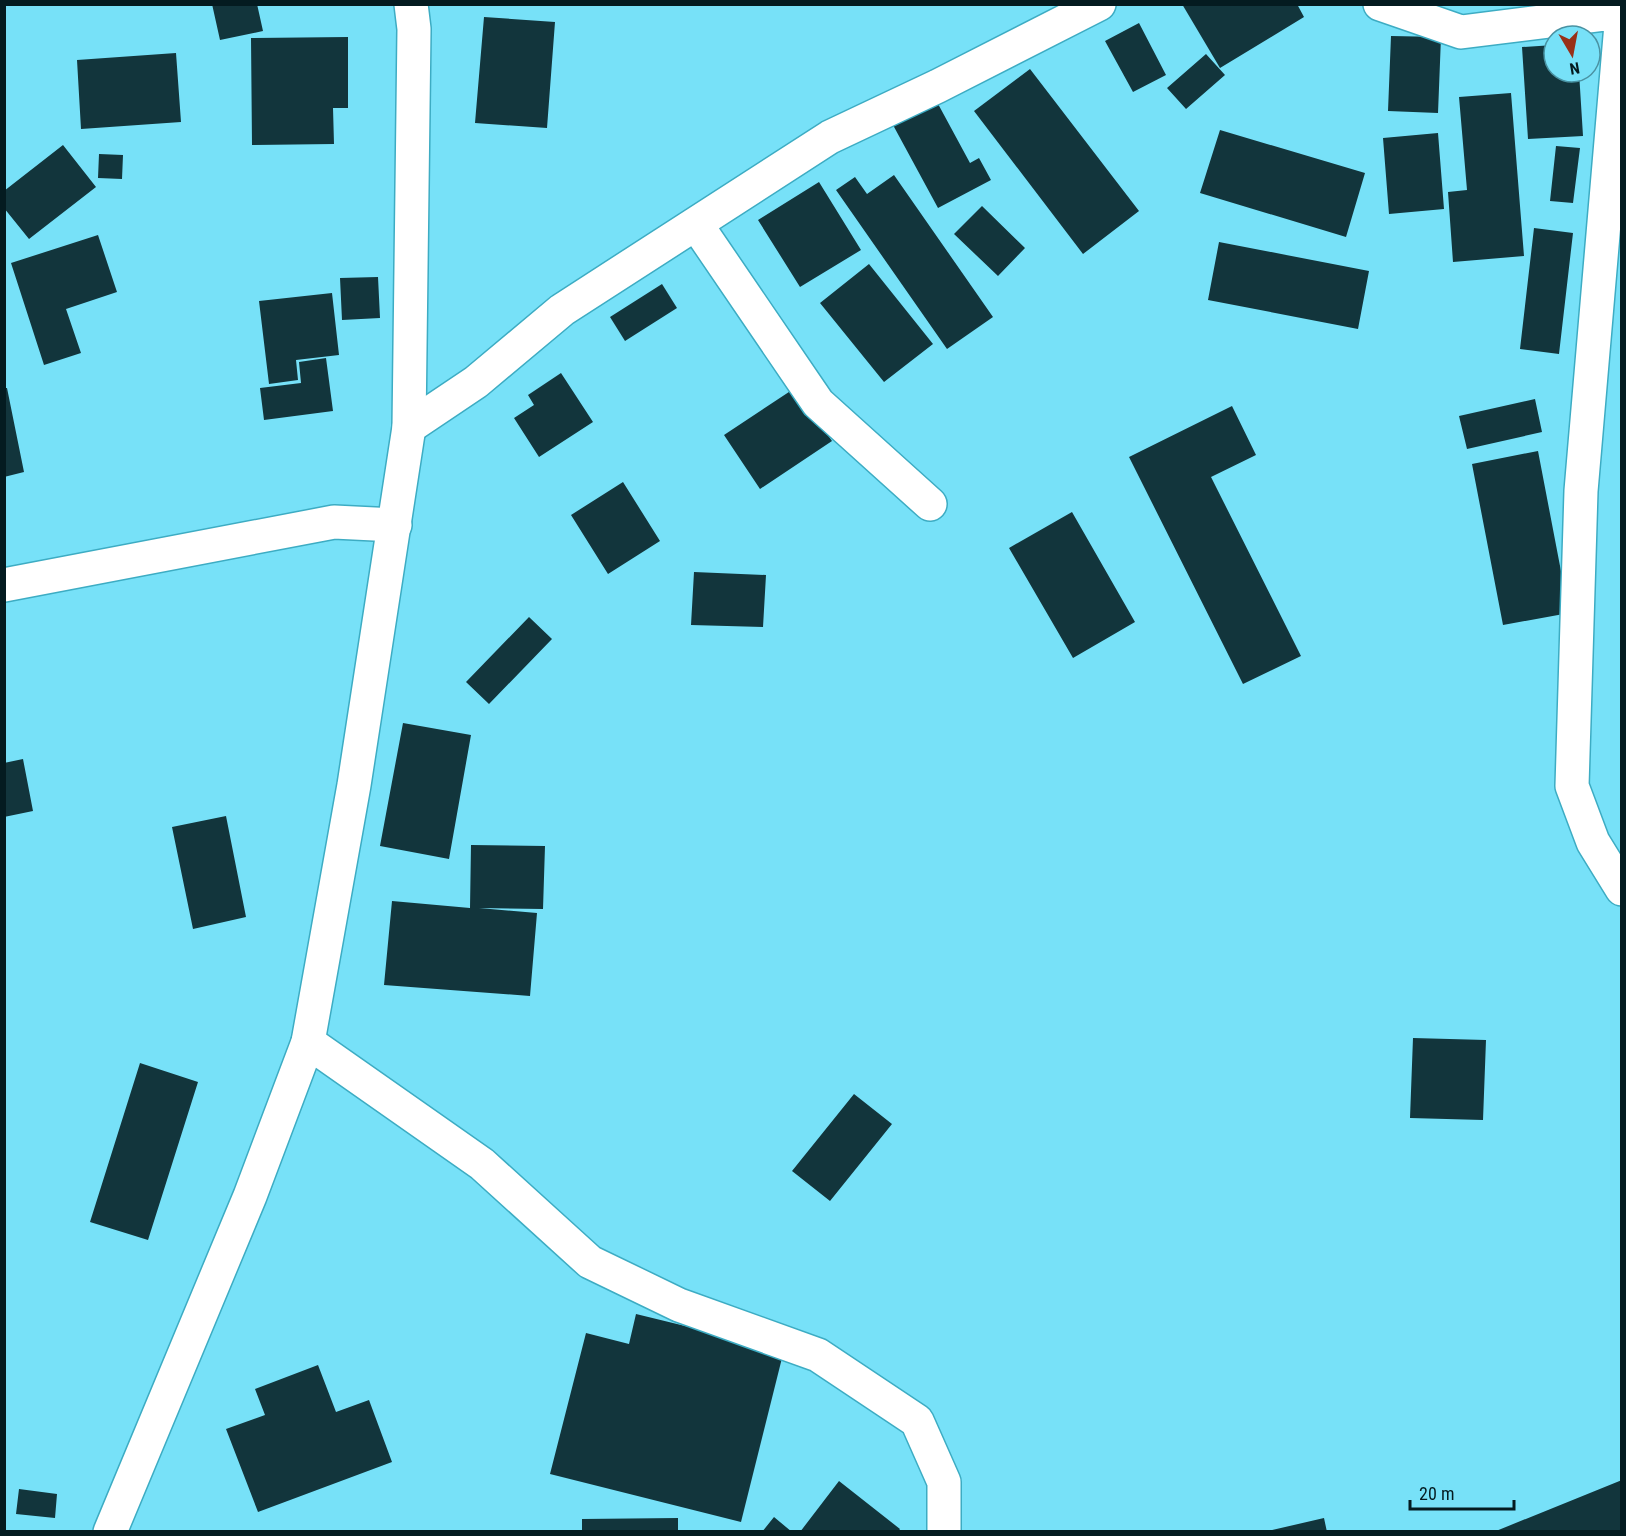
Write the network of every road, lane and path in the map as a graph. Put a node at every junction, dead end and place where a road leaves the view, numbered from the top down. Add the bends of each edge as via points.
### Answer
1 (411, 4) edge
2 (1099, 4) edge
3 (1380, 4) edge
4 (1622, 13) edge
5 (696, 224) junction
6 (409, 427) junction
7 (930, 504) dead end
8 (395, 525) junction
9 (4, 585) edge
10 (1622, 889) edge
11 (308, 1042) junction
12 (110, 1532) edge
13 (944, 1532) edge

1 - 6 street via 414,29
2 - 5 street via 830,137
3 - 4 street via 1461,32
4 - 10 street via 1581,491 1572,786 1593,842
5 - 6 street via 562,310 476,382
5 - 7 street via 818,403
6 - 8 street
8 - 9 street via 334,522
8 - 11 street
11 - 12 street via 250,1196
11 - 13 street via 482,1164 590,1262 679,1305 818,1355 917,1421 944,1482

